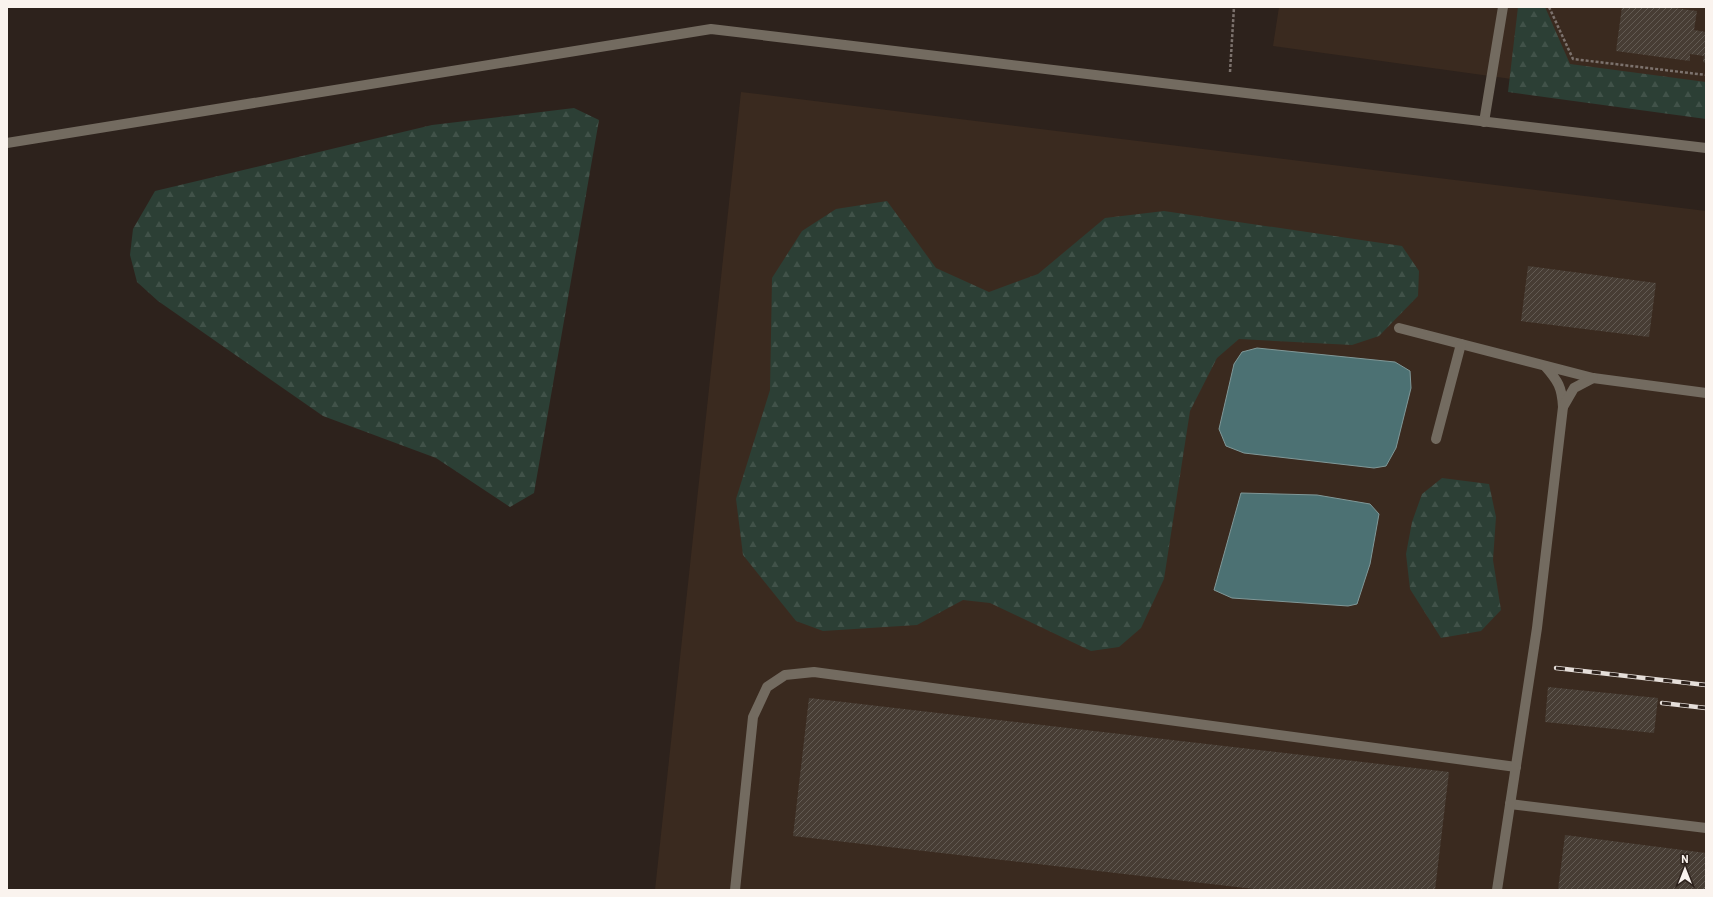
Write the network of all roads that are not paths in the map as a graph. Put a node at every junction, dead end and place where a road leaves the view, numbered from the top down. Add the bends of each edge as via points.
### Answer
1 (1503, 7) edge
2 (1484, 122) junction
3 (7, 142) edge
4 (1706, 148) edge
5 (1399, 328) dead end
6 (1461, 344) junction
7 (1544, 366) junction
8 (1593, 378) junction
9 (1706, 393) edge
10 (1563, 407) junction
11 (1436, 439) dead end
12 (1516, 767) junction
13 (1510, 804) junction
14 (1706, 828) edge
15 (735, 890) edge
16 (1497, 890) edge

1 - 2 street
2 - 3 street via 711,28
2 - 4 street
5 - 6 street
6 - 7 street
6 - 11 street
7 - 8 street
7 - 10 street via 1557,379 1562,392
8 - 9 street
8 - 10 street via 1574,388
10 - 12 street via 1537,628
12 - 13 street
12 - 15 street via 814,672 785,675 767,687 753,717
13 - 14 street
13 - 16 street

